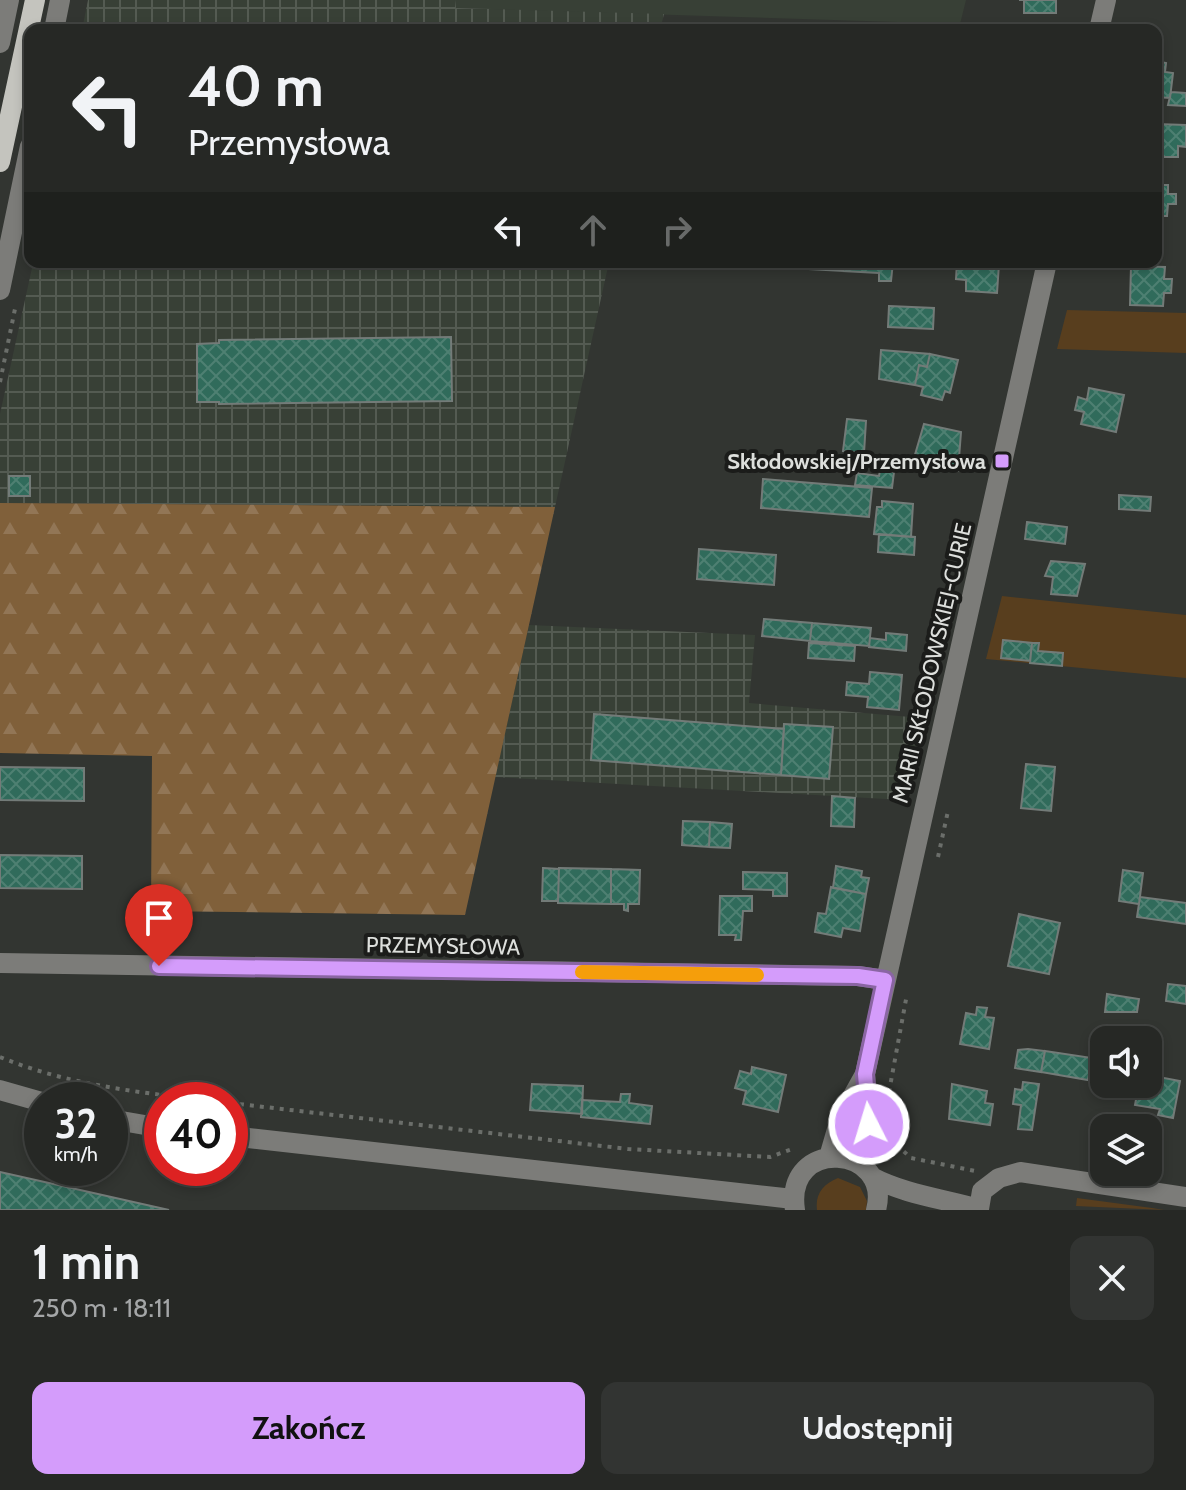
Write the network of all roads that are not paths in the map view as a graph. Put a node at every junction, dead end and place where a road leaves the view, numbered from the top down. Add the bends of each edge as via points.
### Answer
1 (9, 0) edge
2 (35, 0) edge
3 (60, 0) edge
4 (1106, 0) edge
5 (30, 24) edge
6 (55, 24) edge
7 (1100, 24) edge
8 (0, 43) edge
9 (24, 51) edge
10 (0, 162) edge
11 (24, 175) edge
12 (1046, 268) edge
13 (0, 290) edge
14 (0, 963) edge
15 (885, 980) junction
16 (865, 1074) junction
17 (0, 1090) edge
18 (24, 1097) edge
19 (248, 1138) edge
20 (829, 1157) junction
21 (869, 1173) junction
22 (1186, 1197) edge
23 (794, 1205) edge
24 (876, 1210) edge
25 (976, 1210) edge
26 (986, 1210) edge

1 - 8 street
2 - 5 main road
3 - 6 street
4 - 7 street
9 - 10 main road
11 - 13 street
12 - 15 street, MARII SKŁODOWSKIEJ-CURIE
14 - 15 street, PRZEMYSŁOWA
15 - 16 street, MARII SKŁODOWSKIEJ-CURIE
16 - 20 street, MARII SKŁODOWSKIEJ-CURIE via 840,1119
16 - 21 street, MARII SKŁODOWSKIEJ-CURIE
17 - 18 street
19 - 23 street
20 - 21 street via 846,1158
20 - 23 street via 805,1170
21 - 24 street, MARII SKŁODOWSKIEJ-CURIE via 877,1190
21 - 25 street via 895,1189
22 - 25 street via 1020,1172 999,1178 982,1191
25 - 26 street

